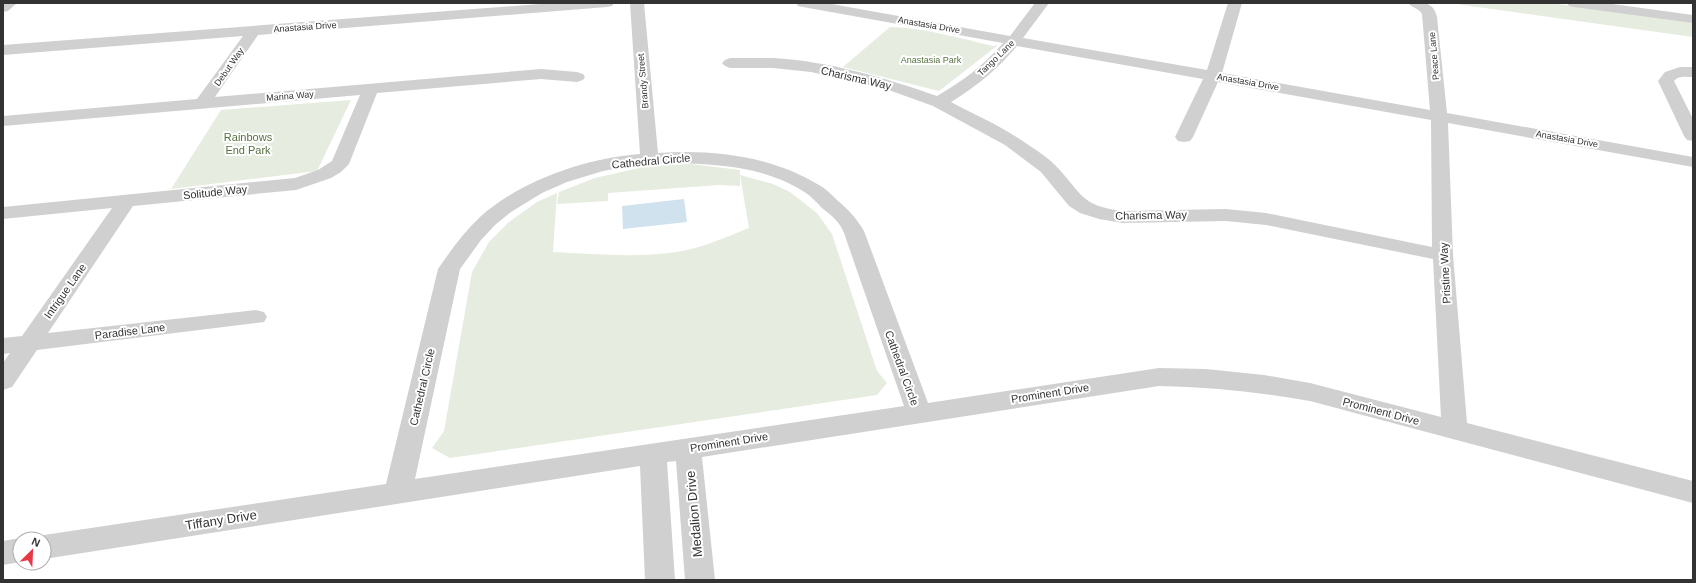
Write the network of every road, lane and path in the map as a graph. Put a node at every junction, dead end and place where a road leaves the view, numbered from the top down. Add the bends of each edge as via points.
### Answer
1 (10, 3) edge
2 (426, 3) edge
3 (441, 3) edge
4 (607, 3) edge
5 (637, 3) edge
6 (802, 3) edge
7 (1042, 3) edge
8 (1235, 3) edge
9 (1415, 3) edge
10 (1574, 3) edge
11 (1606, 3) edge
12 (1641, 3) edge
13 (1645, 3) edge
14 (844, 6) edge
15 (3, 8) edge
16 (1693, 9) edge
17 (436, 17) junction
18 (421, 18) junction
19 (1693, 19) edge
20 (254, 30) junction
21 (1015, 40) junction
22 (3, 50) edge
23 (730, 63) dead end
24 (1693, 72) edge
25 (1212, 76) junction
26 (577, 77) dead end
27 (371, 88) junction
28 (939, 102) junction
29 (204, 103) junction
30 (1439, 116) junction
31 (3, 121) edge
32 (1693, 136) edge
33 (1184, 137) dead end
34 (650, 160) junction
35 (1693, 162) edge
36 (128, 201) junction
37 (3, 214) edge
38 (1443, 255) junction
39 (256, 317) dead end
40 (29, 343) junction
41 (3, 346) edge
42 (3, 381) edge
43 (919, 413) junction
44 (1455, 429) junction
45 (688, 449) junction
46 (653, 454) junction
47 (1693, 492) edge
48 (398, 493) junction
49 (52, 546) edge
50 (660, 580) edge
51 (700, 580) edge

1 - 15 street
2 - 18 street
3 - 17 street
4 - 17 street, Anastasia Drive
5 - 34 street, Brandy Street
6 - 14 street, Anastasia Drive
7 - 21 street, Tango Lane
8 - 25 street
9 - 30 street, Peace Lane via 1429,12
10 - 19 street
11 - 13 street via 1642,7
12 - 13 street
13 - 16 street
14 - 21 street, Anastasia Drive
17 - 18 street, Anastasia Drive
18 - 20 street, Anastasia Drive
20 - 22 street, Anastasia Drive
20 - 29 street, Debut Way
21 - 25 street, Anastasia Drive
21 - 28 street, Tango Lane via 973,80
23 - 28 street, Charisma Way via 773,63 811,67 891,85
24 - 32 street via 1680,72 1671,75 1666,81
25 - 30 street, Anastasia Drive
25 - 33 street
26 - 27 street, Marina Way via 541,74
27 - 29 street, Marina Way
27 - 36 street, Solitude Way via 340,164 320,177 296,184
28 - 38 street, Charisma Way via 1017,145 1048,168 1076,202 1087,209 1106,215 1226,215 1266,219
29 - 31 street, Marina Way
30 - 35 street, Anastasia Drive
30 - 38 street, Pristine Way
34 - 43 street, Cathedral Circle via 689,157 742,162 791,177 826,198 852,227
34 - 48 street, Cathedral Circle via 605,165 568,175 534,190 489,220 465,245 449,269
36 - 37 street, Solitude Way
36 - 40 street, Intrigue Lane
38 - 44 street, Pristine Way
39 - 40 street, Paradise Lane
40 - 41 street, Paradise Lane
40 - 42 street, Intrigue Lane
43 - 44 street, Prominent Drive via 1159,377 1206,378 1310,392
43 - 45 street, Prominent Drive
44 - 47 street, Prominent Drive
45 - 46 street, Prominent Drive
45 - 51 street, Medalion Drive
46 - 48 street, Prominent Drive
46 - 50 street
48 - 49 street, Tiffany Drive

